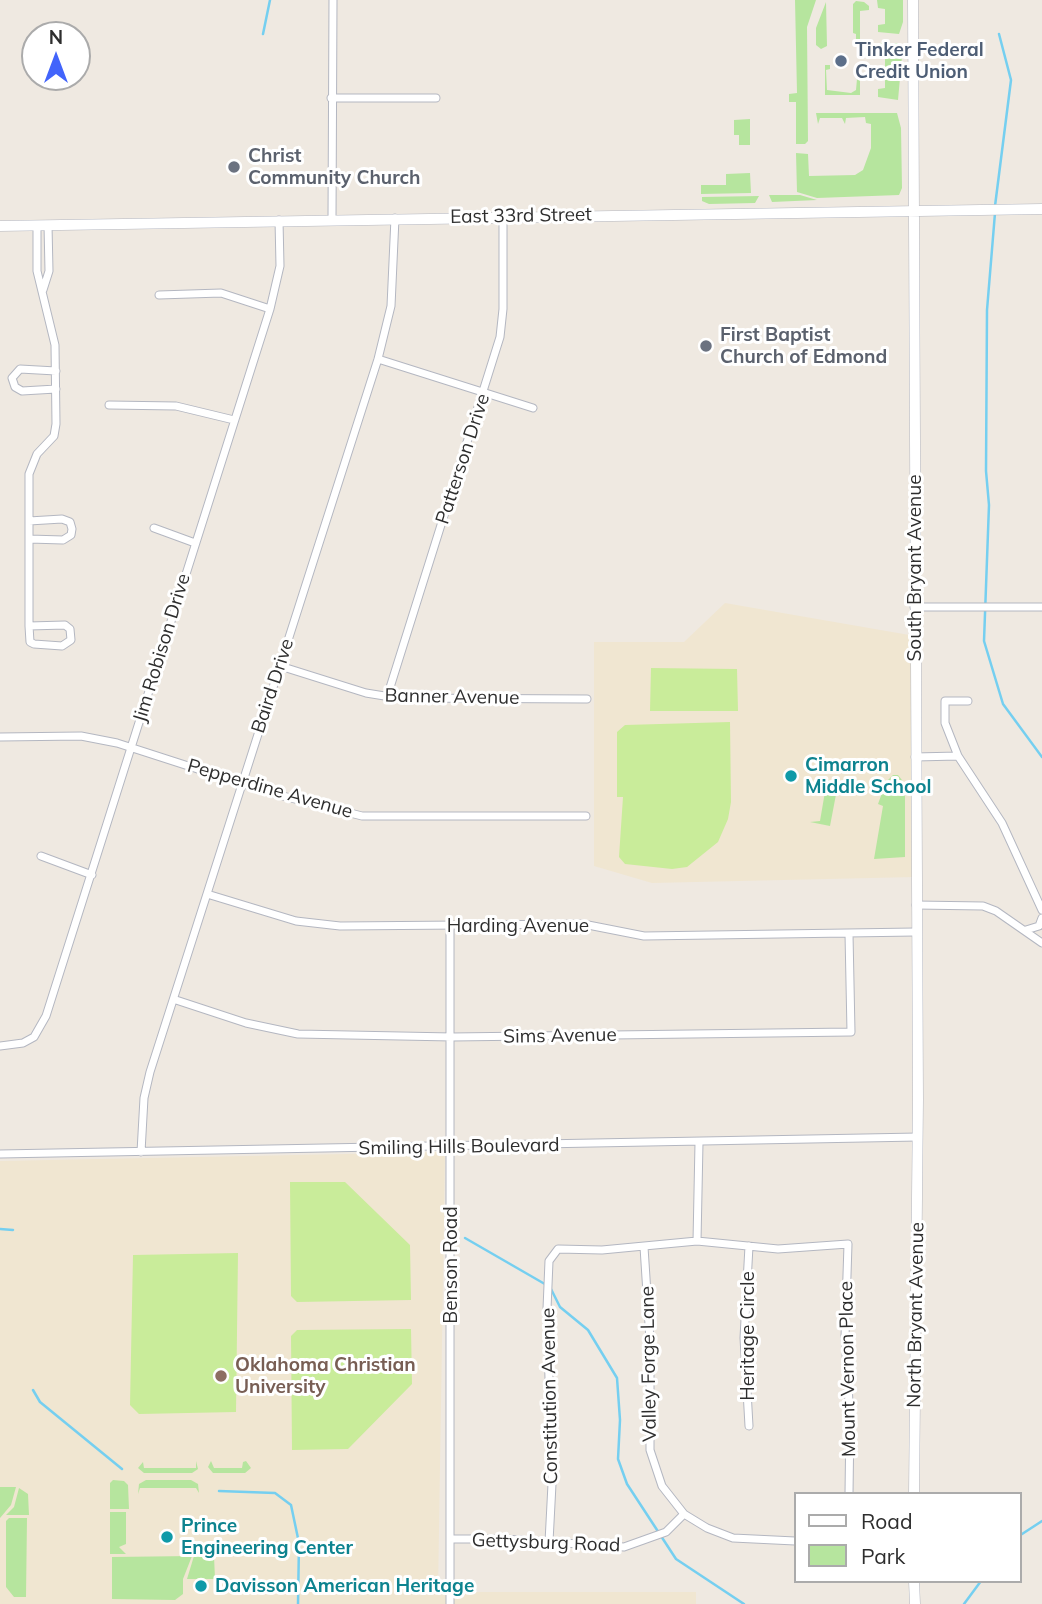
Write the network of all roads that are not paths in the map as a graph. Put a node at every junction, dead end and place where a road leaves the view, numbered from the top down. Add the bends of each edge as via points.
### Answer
1 (333, 0) edge
2 (913, 0) edge
3 (331, 98) junction
4 (436, 98) dead end
5 (914, 209) junction
6 (1042, 209) edge
7 (503, 216) junction
8 (395, 218) junction
9 (332, 219) junction
10 (279, 220) junction
11 (37, 225) junction
12 (48, 225) junction
13 (0, 226) edge
14 (37, 267) junction
15 (49, 267) junction
16 (43, 291) junction
17 (159, 295) dead end
18 (270, 309) junction
19 (378, 359) junction
20 (55, 371) junction
21 (56, 389) junction
22 (484, 393) junction
23 (109, 405) dead end
24 (533, 408) dead end
25 (234, 420) junction
26 (29, 521) junction
27 (154, 528) dead end
28 (29, 539) junction
29 (195, 542) junction
30 (915, 607) junction
31 (1042, 607) edge
32 (29, 626) junction
33 (280, 666) junction
34 (387, 696) junction
35 (587, 699) dead end
36 (968, 701) dead end
37 (0, 737) edge
38 (131, 747) junction
39 (958, 756) junction
40 (915, 757) junction
41 (242, 783) junction
42 (586, 816) dead end
43 (41, 856) dead end
44 (92, 875) junction
45 (207, 894) junction
46 (915, 905) junction
47 (1042, 909) edge
48 (1042, 917) edge
49 (450, 927) junction
50 (1025, 930) junction
51 (915, 932) junction
52 (849, 934) junction
53 (1042, 943) edge
54 (176, 1000) junction
55 (452, 1037) junction
56 (0, 1046) edge
57 (918, 1137) junction
58 (699, 1143) junction
59 (451, 1148) junction
60 (141, 1152) junction
61 (0, 1154) edge
62 (697, 1241) junction
63 (749, 1246) junction
64 (644, 1247) junction
65 (749, 1426) dead end
66 (849, 1492) edge
67 (914, 1492) edge
68 (684, 1514) junction
69 (450, 1539) junction
70 (794, 1541) edge
71 (549, 1542) junction
72 (914, 1583) edge
73 (450, 1604) edge
74 (915, 1604) edge

1 - 3 street
2 - 5 street, South Bryant Avenue
3 - 4 street
3 - 9 street
5 - 6 street, East 33rd Street
5 - 7 street, East 33rd Street
5 - 30 street, South Bryant Avenue
7 - 8 street, East 33rd Street
7 - 22 street, Patterson Drive via 502,324
8 - 9 street, East 33rd Street
8 - 19 street, Baird Drive via 391,306
9 - 10 street, East 33rd Street
10 - 12 street, East 33rd Street
10 - 18 street, Jim Robison Drive via 280,266
11 - 12 street, East 33rd Street
11 - 13 street, East 33rd Street
11 - 14 street
12 - 15 street
14 - 15 street
14 - 16 street
15 - 16 street
16 - 20 street via 55,345
17 - 18 street via 221,293
18 - 25 street, Jim Robison Drive
19 - 22 street
19 - 33 street, Baird Drive
20 - 21 street
20 - 21 street via 20,369 12,378 22,391
21 - 26 street via 54,436 37,454 29,474
22 - 24 street
22 - 34 street, Patterson Drive
23 - 25 street via 176,406
25 - 29 street, Jim Robison Drive
26 - 28 street
26 - 28 street via 62,519 72,528 63,540
27 - 29 street
28 - 32 street
29 - 38 street, Jim Robison Drive
30 - 31 street
30 - 40 street, South Bryant Avenue
32 - 32 street via 65,625 71,640 62,646 34,644
33 - 34 street, Banner Avenue
33 - 41 street, Baird Drive
34 - 35 street, Banner Avenue
36 - 39 street via 945,701 945,723
37 - 38 street, Pepperdine Avenue via 81,736
38 - 41 street, Pepperdine Avenue
38 - 44 street, Jim Robison Drive
39 - 40 street
39 - 47 street via 1002,823
40 - 46 street, South Bryant Avenue
41 - 42 street, Pepperdine Avenue via 316,807 362,816
41 - 45 street, Baird Drive
43 - 44 street
44 - 56 street, Jim Robison Drive via 42,1027 23,1043
45 - 49 street, Harding Avenue via 316,924
45 - 54 street, Baird Drive
46 - 50 street via 983,906
46 - 51 street, South Bryant Avenue
47 - 48 street
48 - 50 street via 1036,929
49 - 52 street, Harding Avenue via 583,925 644,936
49 - 55 street, Benson Road
50 - 53 street
51 - 52 street, Harding Avenue
51 - 57 street, South Bryant Avenue
52 - 55 street, Sims Avenue via 851,1032
54 - 55 street, Sims Avenue via 298,1034
54 - 60 street, Baird Drive via 144,1098
55 - 59 street, Benson Road
57 - 58 street, Smiling Hills Boulevard
57 - 67 street, North Bryant Avenue
58 - 59 street, Smiling Hills Boulevard
58 - 62 street
59 - 60 street, Smiling Hills Boulevard
59 - 69 street, Benson Road
60 - 61 street, Smiling Hills Boulevard
62 - 63 street
62 - 64 street
63 - 65 street, Heritage Circle via 744,1338
63 - 66 street, Mount Vernon Place via 848,1244
64 - 68 street, Valley Forge Lane via 650,1450 662,1486
64 - 71 street, Constitution Avenue via 554,1250 549,1261
68 - 70 street via 733,1538
68 - 71 street, Gettysburg Road via 666,1532 624,1547
69 - 71 street, Gettysburg Road
69 - 73 street, Benson Road
72 - 74 street

